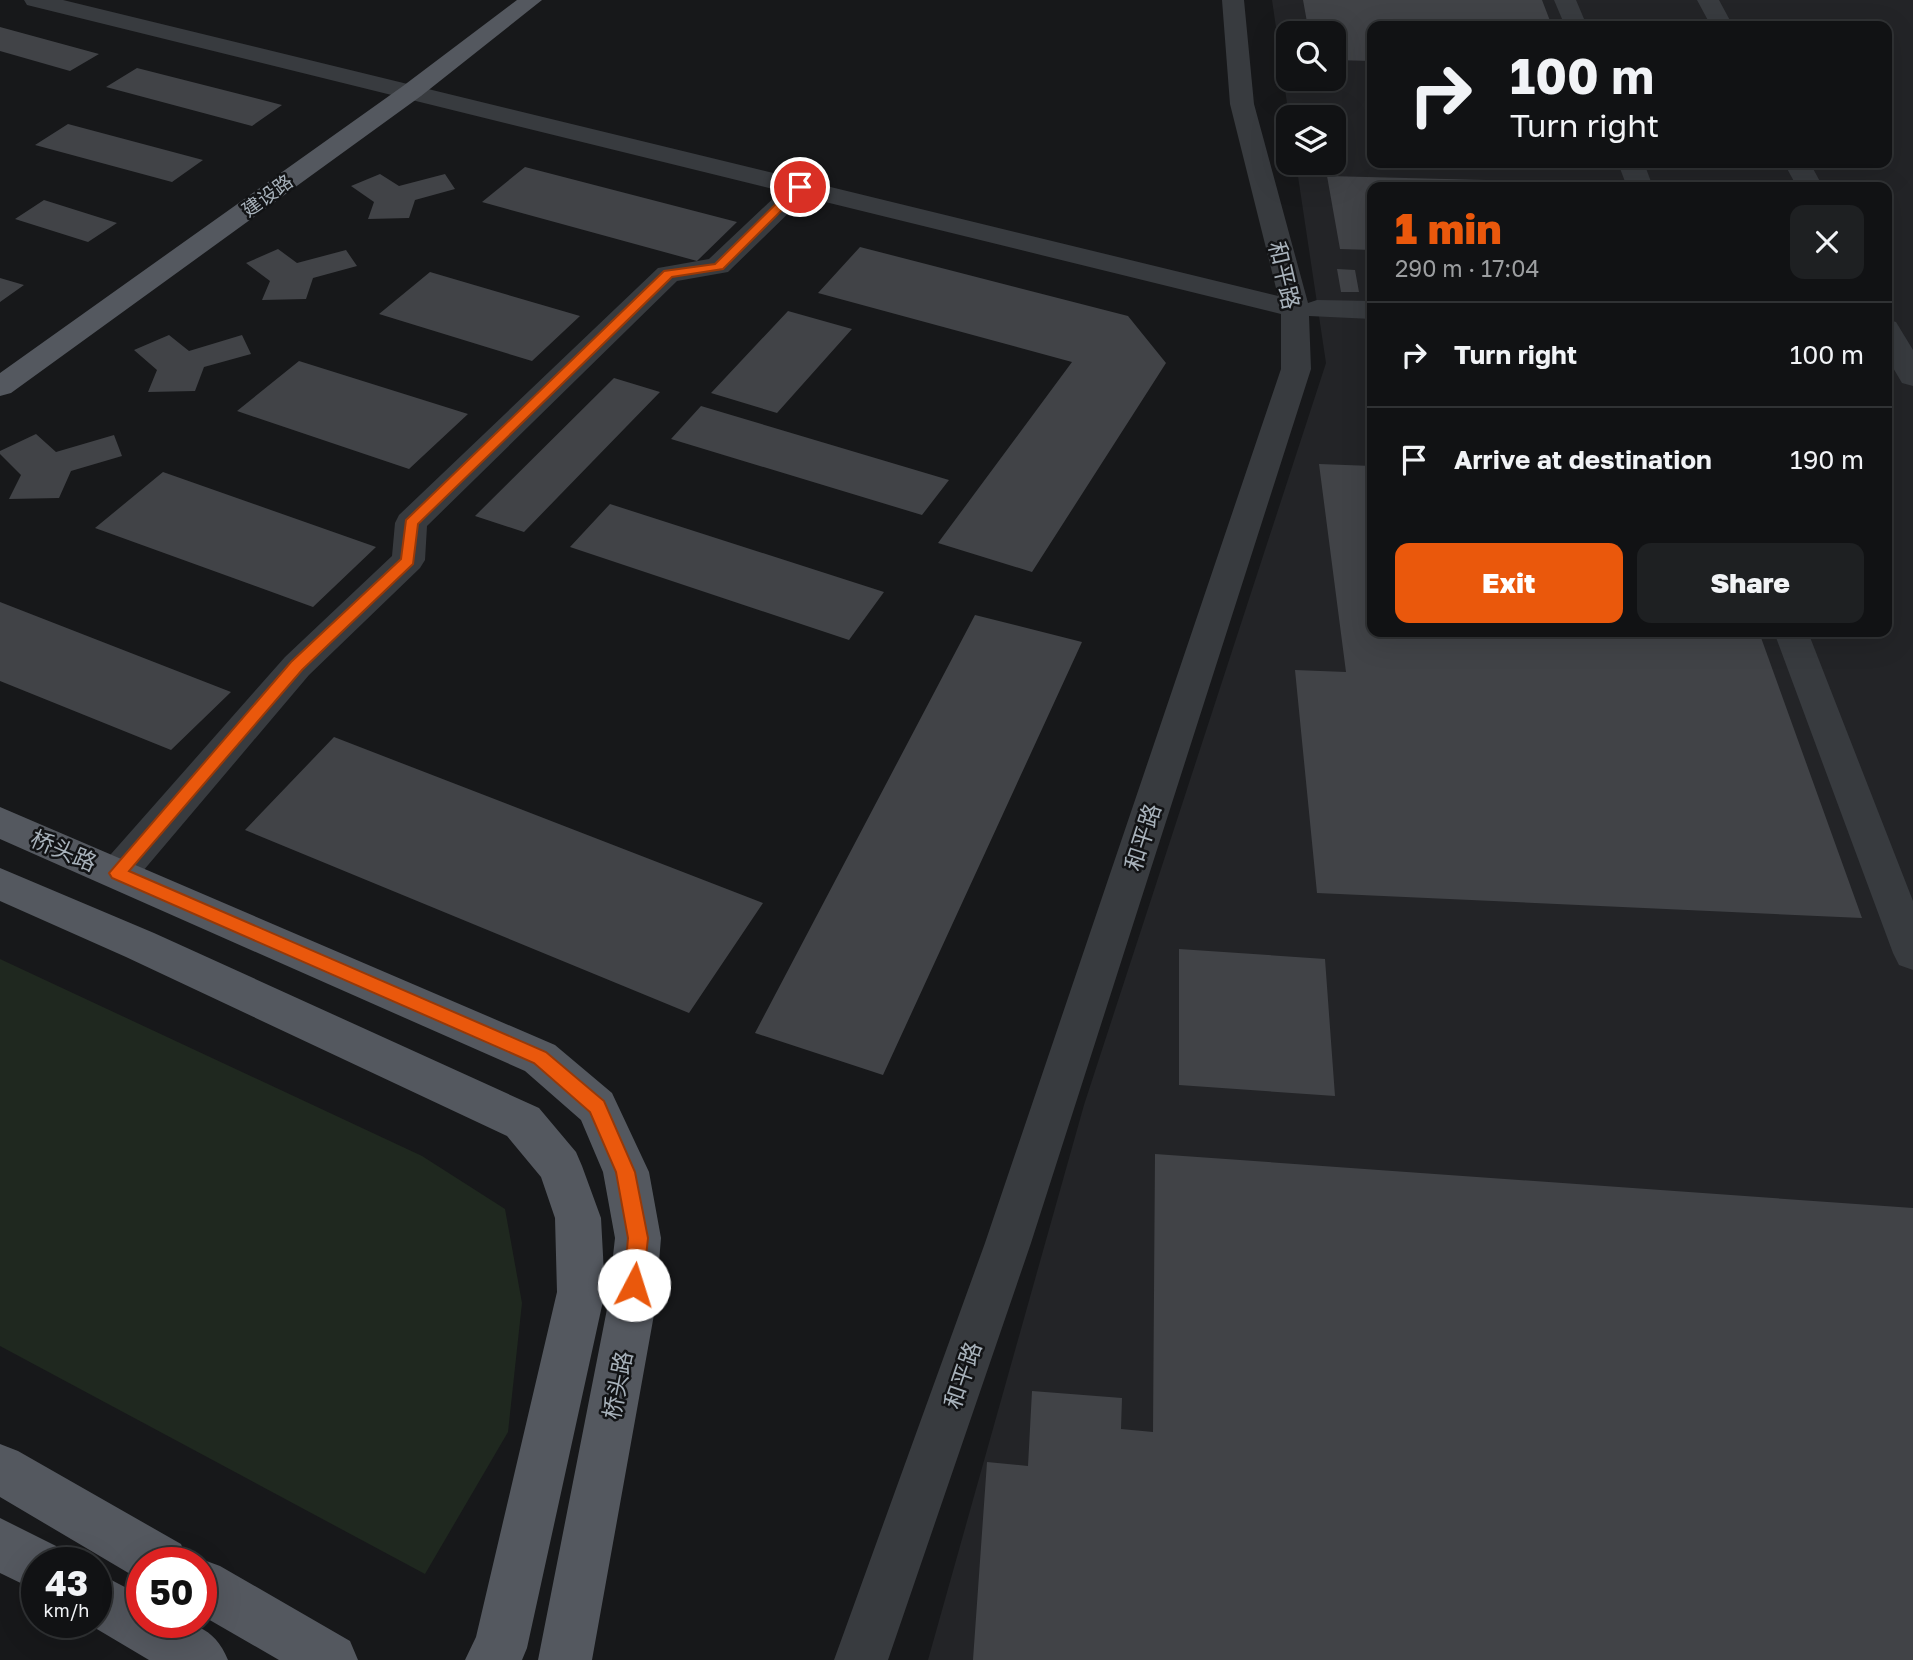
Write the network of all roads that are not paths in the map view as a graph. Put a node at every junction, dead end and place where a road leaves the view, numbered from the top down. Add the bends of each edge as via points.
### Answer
1 (35, 0) edge
2 (500, 0) edge
3 (531, 0) edge
4 (1233, 0) edge
5 (1565, 0) edge
6 (1708, 0) edge
7 (1574, 21) edge
8 (1720, 21) edge
9 (399, 88) junction
10 (800, 187) junction
11 (1306, 309) junction
12 (1367, 310) edge
13 (1892, 339) edge
14 (0, 357) edge
15 (1913, 377) edge
16 (0, 387) edge
17 (1793, 637) edge
18 (0, 822) edge
19 (118, 873) junction
20 (0, 884) edge
21 (1913, 953) edge
22 (0, 1469) edge
23 (0, 1544) edge
24 (134, 1547) edge
25 (21, 1556) edge
26 (217, 1594) edge
27 (112, 1608) edge
28 (201, 1660) edge
29 (331, 1660) edge
30 (492, 1660) edge
31 (565, 1660) edge
32 (861, 1660) edge

1 - 9 street
2 - 9 main road, 建设路
3 - 9 main road, 建设路
4 - 11 street, 和平路 via 1242,104
5 - 7 street
6 - 8 street
9 - 10 street
9 - 14 main road, 建设路
9 - 16 main road, 建设路
10 - 11 street
10 - 19 street via 719,267 668,274 411,523 408,561 297,666
11 - 12 street
11 - 32 street, 和平路 via 1296,369 1008,1243
13 - 15 street
17 - 21 street
18 - 19 main road, 桥头路
19 - 31 main road, 桥头路 via 540,1058 597,1107 626,1172 638,1238 631,1309
20 - 30 main road via 523,1122 560,1166 578,1218 581,1292 500,1648
22 - 24 main road
23 - 25 main road
26 - 29 main road
27 - 28 main road

